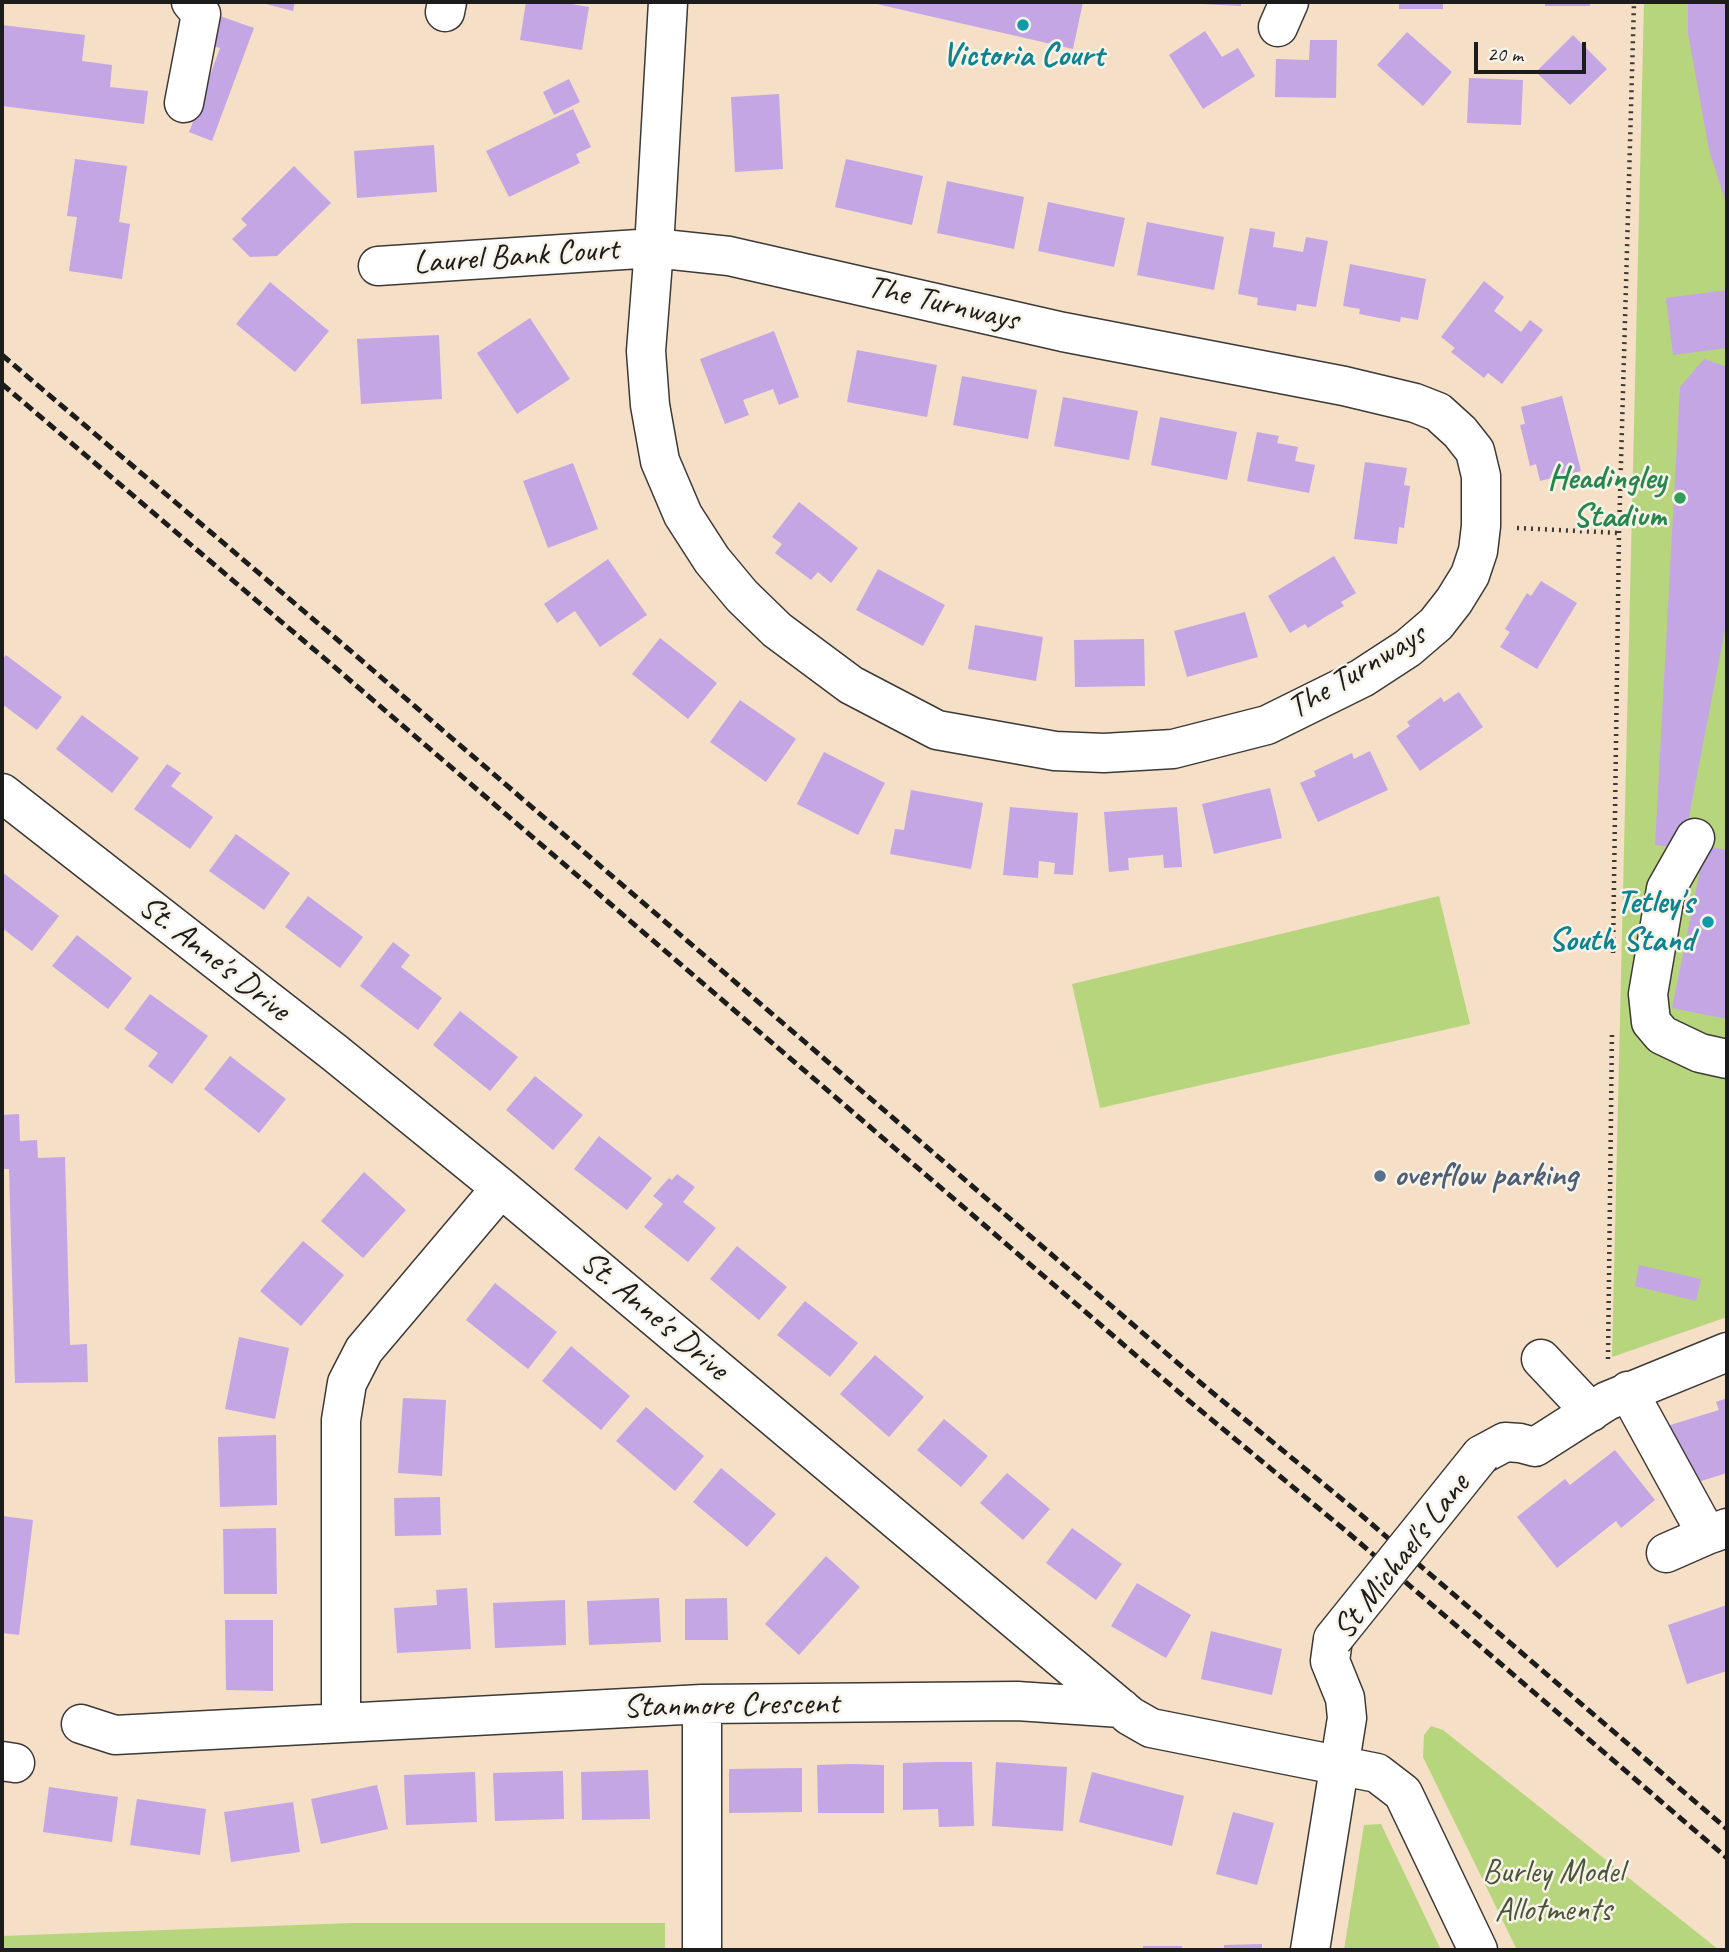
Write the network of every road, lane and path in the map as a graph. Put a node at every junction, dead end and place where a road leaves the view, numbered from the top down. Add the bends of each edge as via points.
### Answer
1 (191, 2) edge
2 (668, 2) edge
3 (1634, 2) edge
4 (184, 103) dead end
5 (654, 248) junction
6 (379, 266) dead end
7 (1481, 526) junction
8 (1619, 533) junction
9 (2, 793) edge
10 (1695, 838) dead end
11 (1613, 964) dead end
12 (1612, 1020) dead end
13 (1727, 1059) edge
14 (501, 1188) junction
15 (1727, 1352) edge
16 (1541, 1359) dead end
17 (1609, 1401) junction
18 (1717, 1531) edge
19 (1666, 1553) dead end
20 (702, 1704) junction
21 (1121, 1708) junction
22 (341, 1722) junction
23 (81, 1724) dead end
24 (1338, 1765) junction
25 (702, 1950) edge
26 (1310, 1950) edge
27 (1478, 1950) edge

1 - 4 street via 201,13
2 - 5 street, The Turnways
3 - 8 path
5 - 6 street, Laurel Bank Court
5 - 7 street, The Turnways via 729,256 1063,332 1415,402 1438,412 1475,451 1481,476
5 - 7 street, The Turnways via 646,351 650,405 660,461 683,515 712,560 777,630 851,685 937,730 1055,751 1104,753 1173,748 1267,725 1362,678 1437,624 1470,575
7 - 8 path
8 - 11 path
9 - 14 street, St. Anne's Drive
10 - 13 street via 1666,889 1648,995 1651,1022 1662,1035 1700,1053
12 - 17 path
14 - 21 street, St. Anne's Drive
14 - 22 street via 363,1350 347,1383 341,1420
15 - 17 street
16 - 17 street
17 - 18 street
17 - 24 street, St Michael's Lane, bridge via 1535,1447 1506,1443 1481,1455 1333,1639 1330,1661 1345,1698 1347,1718
18 - 19 street
20 - 21 street, Stanmore Crescent via 1017,1701
20 - 22 street, Stanmore Crescent
20 - 25 street
21 - 24 street, St. Anne's Drive via 1151,1728
22 - 23 street, Stanmore Crescent via 115,1735
24 - 26 street, St Michael's Lane
24 - 27 street, St. Anne's Drive via 1377,1773 1403,1793

